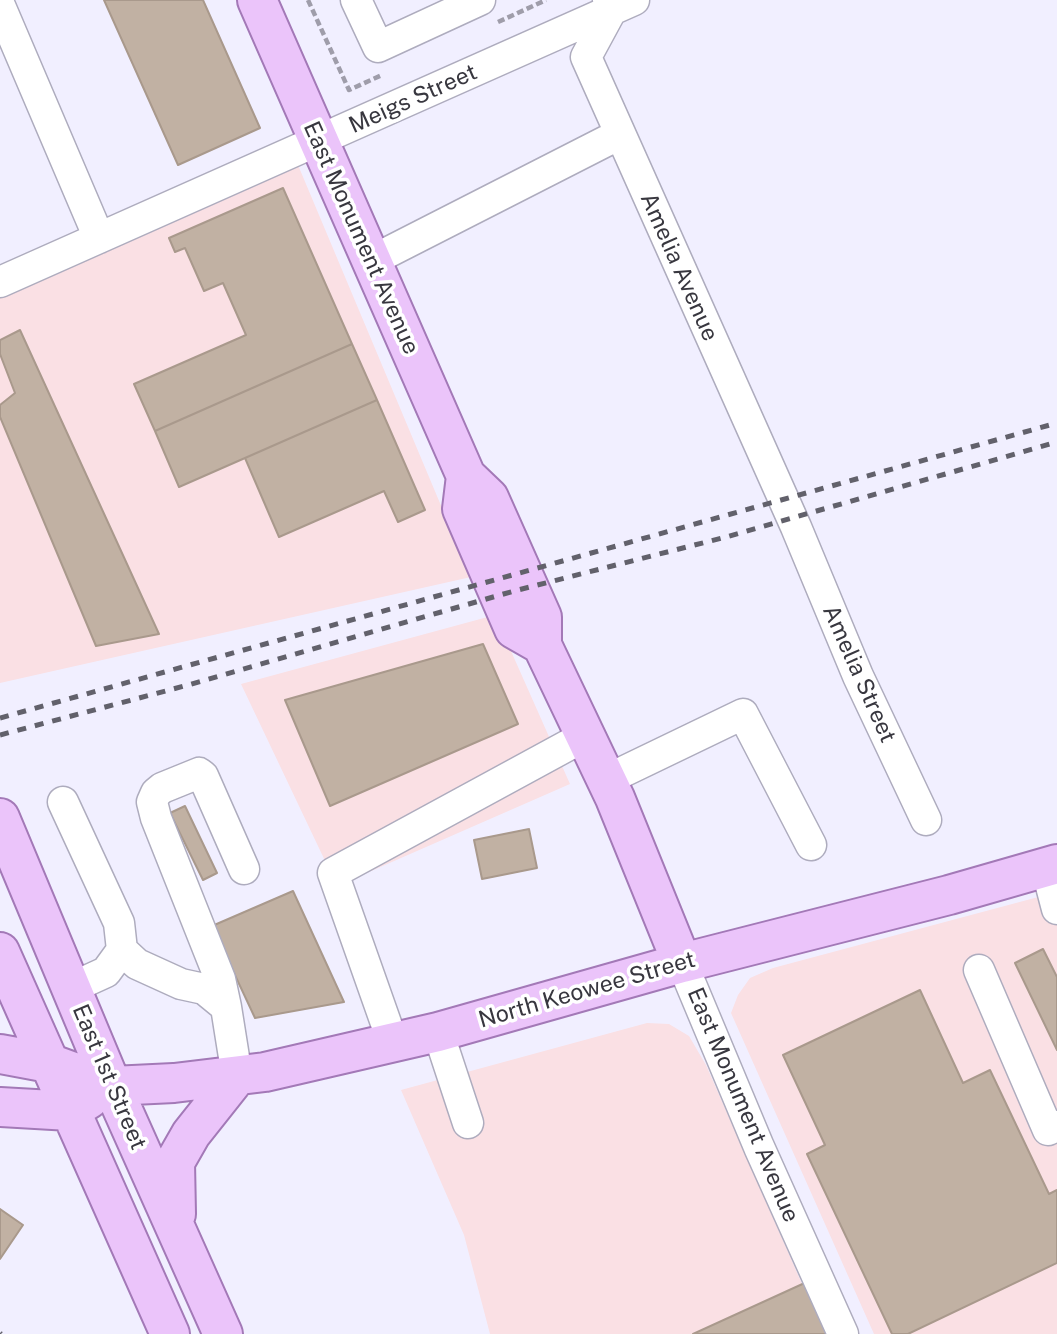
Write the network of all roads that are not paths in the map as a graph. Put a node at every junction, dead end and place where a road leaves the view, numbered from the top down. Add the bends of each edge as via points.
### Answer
1 (257, 0) edge
2 (356, 0) edge
3 (480, 0) edge
4 (618, 3) edge
5 (0, 6) edge
6 (435, 9) edge
7 (620, 134) junction
8 (318, 142) junction
9 (99, 238) junction
10 (371, 261) junction
11 (0, 282) edge
12 (796, 527) joint
13 (585, 736) junction
14 (606, 780) junction
15 (63, 802) dead end
16 (0, 818) edge
17 (926, 820) dead end
18 (811, 845) dead end
19 (1052, 866) edge
20 (244, 869) dead end
21 (1057, 909) edge
22 (122, 950) junction
23 (0, 952) edge
24 (682, 963) junction
25 (979, 970) dead end
26 (71, 988) junction
27 (226, 1007) junction
28 (438, 1032) junction
29 (393, 1043) junction
30 (0, 1054) edge
31 (49, 1063) junction
32 (237, 1076) junction
33 (112, 1086) junction
34 (0, 1107) edge
35 (70, 1111) junction
36 (468, 1123) dead end
37 (1057, 1126) edge
38 (178, 1234) junction
39 (170, 1334) edge
40 (223, 1334) edge
41 (844, 1334) edge

1 - 8 main road, East Monument Avenue
2 - 6 street via 378,47
3 - 6 street
4 - 7 street, Amelia Avenue via 586,57
4 - 8 street, Meigs Street
5 - 9 street
7 - 10 street
7 - 12 street, Amelia Avenue
8 - 9 street, Meigs Street
8 - 10 main road, East Monument Avenue
9 - 11 street, Meigs Street
10 - 13 main road, East Monument Avenue via 466,476 489,498 542,617 542,645
12 - 17 street, Amelia Street via 858,676
13 - 14 main road, East Monument Avenue
13 - 29 street via 333,873
14 - 18 street via 743,714
14 - 24 main road, East Monument Avenue
15 - 22 street via 119,923
16 - 26 main road, East 1st Street
19 - 21 street
19 - 24 main road, North Keowee Street
20 - 27 street via 203,776 199,773 156,793 152,803 156,818 220,979
22 - 26 street via 106,972
22 - 27 street via 137,964 204,989
23 - 31 main road
24 - 28 main road, North Keowee Street
24 - 41 street, East Monument Avenue
25 - 37 street via 1048,1130
26 - 33 main road, East 1st Street
27 - 32 street
28 - 29 main road, North Keowee Street
28 - 36 street
29 - 32 main road, North Keowee Street
30 - 31 main road, North Keowee Street
31 - 33 main road, North Keowee Street
31 - 35 main road
32 - 33 main road, North Keowee Street
32 - 38 main road via 175,1162
33 - 35 main road, North Keowee Street
33 - 38 main road, East 1st Street
34 - 35 main road
35 - 39 main road
38 - 40 main road, East 1st Street

